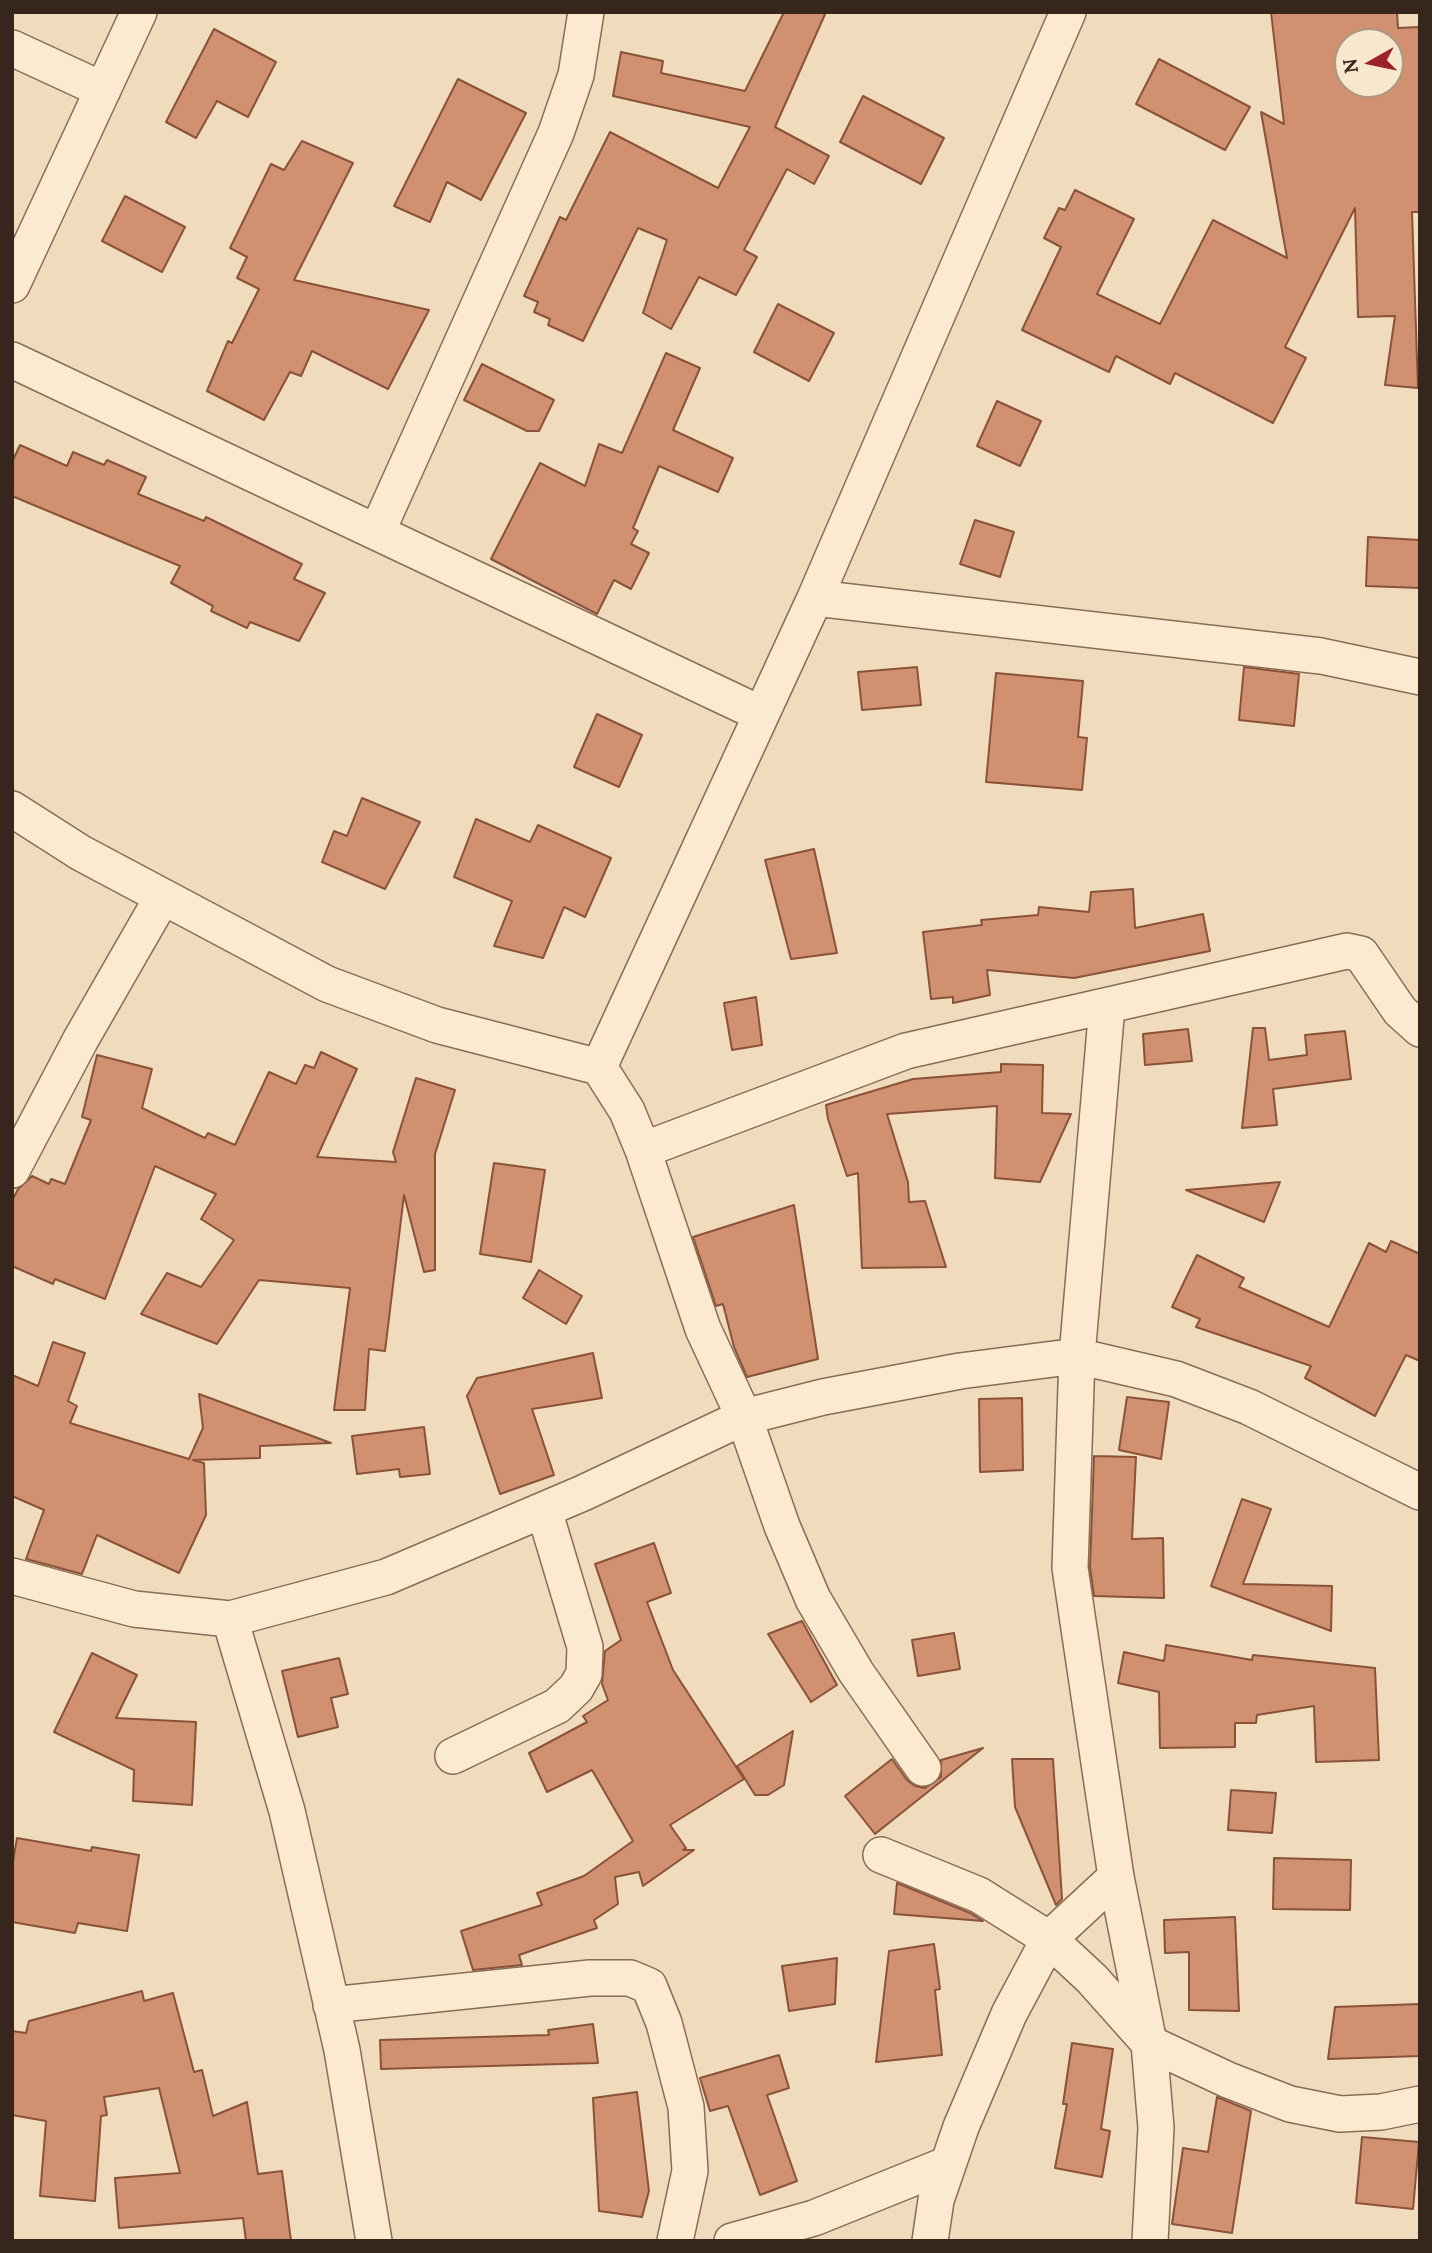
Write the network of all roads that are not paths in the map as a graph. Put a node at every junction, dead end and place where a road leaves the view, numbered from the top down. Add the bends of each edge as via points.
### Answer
1 (139, 12) edge
2 (586, 12) edge
3 (1068, 12) edge
4 (12, 48) edge
5 (103, 90) junction
6 (12, 285) edge
7 (12, 360) edge
8 (377, 532) junction
9 (815, 598) junction
10 (1420, 677) edge
11 (760, 713) junction
12 (12, 809) edge
13 (162, 898) junction
14 (1107, 1006) junction
15 (1420, 1029) edge
16 (599, 1067) junction
17 (643, 1150) junction
18 (12, 1170) edge
19 (1077, 1356) junction
20 (744, 1417) junction
21 (1420, 1492) edge
22 (544, 1510) junction
23 (12, 1576) edge
24 (230, 1619) junction
25 (453, 1756) dead end
26 (923, 1768) dead end
27 (881, 1855) dead end
28 (1116, 1877) junction
29 (1049, 1939) junction
30 (331, 2005) junction
31 (1149, 2043) junction
32 (1420, 2104) edge
33 (948, 2164) junction
34 (374, 2241) edge
35 (675, 2241) edge
36 (732, 2241) edge
37 (930, 2241) edge
38 (1150, 2241) edge

1 - 5 street
2 - 8 street via 576,75 556,133
3 - 9 street
4 - 5 street
5 - 6 street
7 - 8 street
8 - 11 street
9 - 10 street via 1321,656
9 - 11 street
11 - 16 street
12 - 13 street
13 - 16 street via 327,984 437,1026
13 - 18 street
14 - 15 street via 1347,951 1361,954 1400,1011
14 - 17 street via 906,1051
14 - 19 street
16 - 17 street via 627,1111
17 - 20 street via 703,1329
19 - 20 street via 960,1371
19 - 21 street via 1176,1379 1248,1406
19 - 28 street via 1070,1569
20 - 22 street
20 - 26 street via 813,1599 856,1672
22 - 24 street via 386,1577
22 - 25 street via 585,1647 584,1674 557,1706
23 - 24 street via 134,1609
24 - 30 street via 287,1811
27 - 29 street via 979,1895
28 - 29 street
28 - 31 street
29 - 31 street
29 - 33 street via 1009,2014
30 - 34 street
30 - 35 street via 590,1978 630,1978 649,1986 664,2022 686,2108 690,2171
31 - 32 street via 1290,2104 1340,2114
31 - 38 street via 1156,2128
33 - 36 street via 814,2218
33 - 37 street

